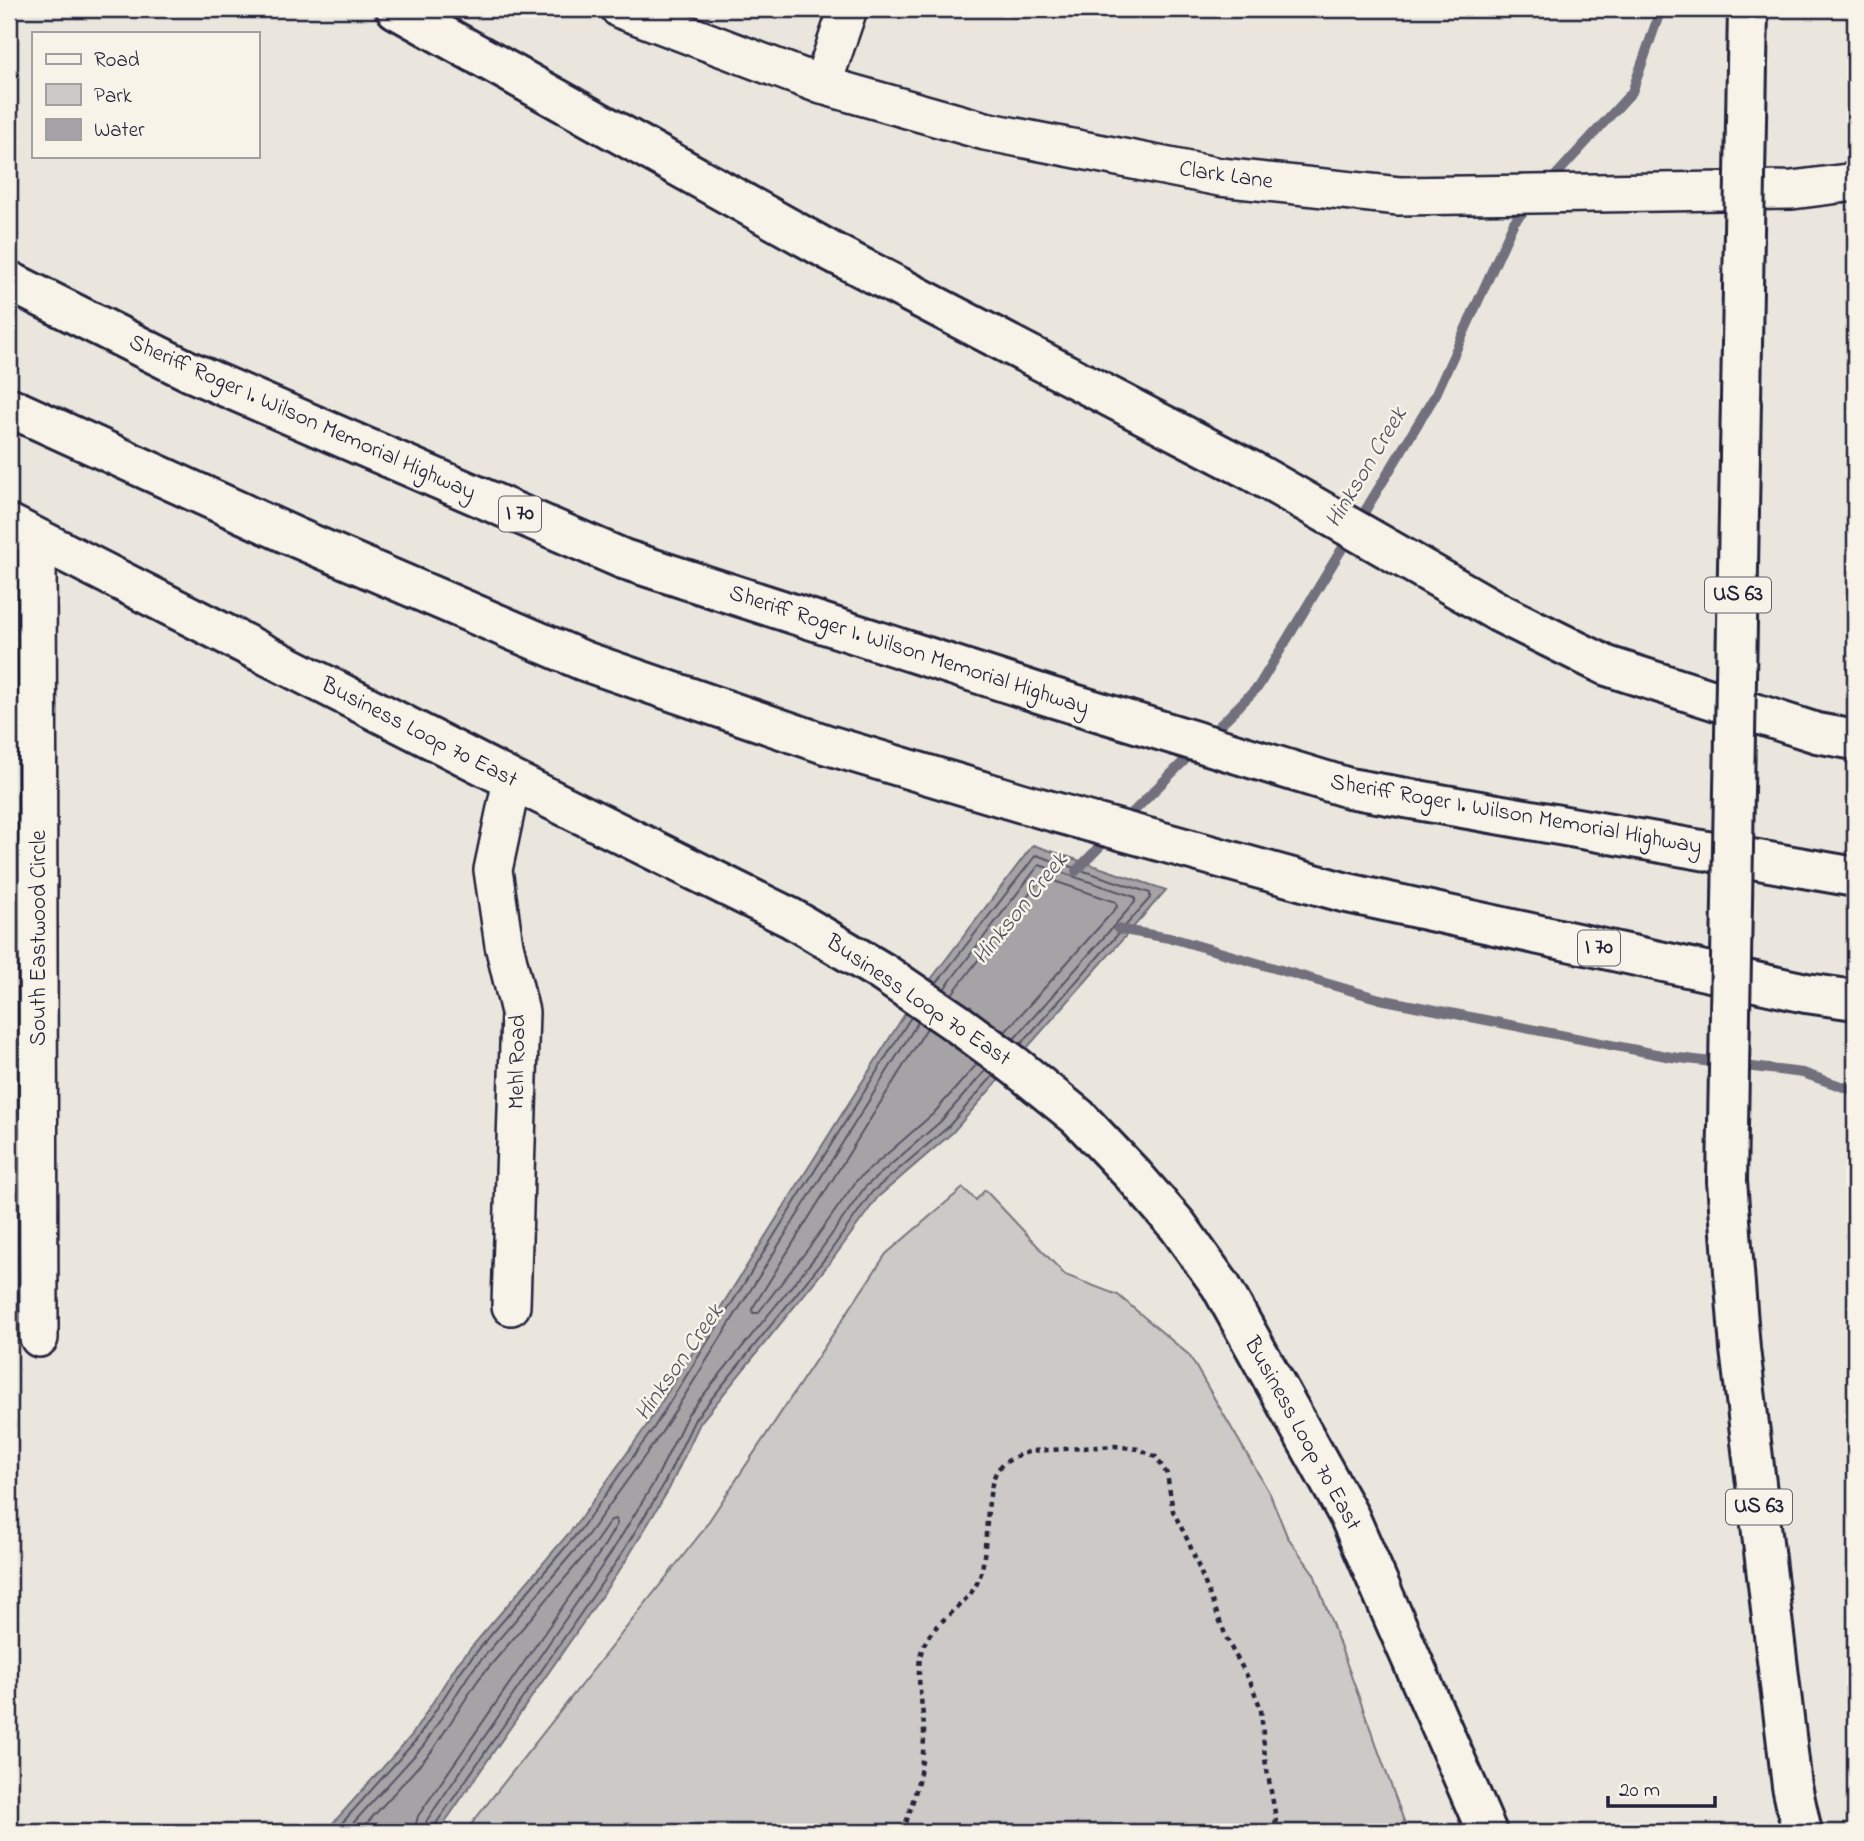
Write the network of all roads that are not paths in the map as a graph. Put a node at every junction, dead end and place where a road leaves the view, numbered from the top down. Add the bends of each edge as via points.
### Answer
1 (396, 9) edge
2 (620, 9) edge
3 (848, 9) edge
4 (1748, 9) edge
5 (822, 85) junction
6 (1855, 182) edge
7 (9, 281) edge
8 (9, 407) edge
9 (23, 531) edge
10 (1855, 740) edge
11 (512, 780) junction
12 (1855, 877) edge
13 (24, 898) edge
14 (24, 987) edge
15 (1806, 993) junction
16 (1855, 1000) edge
17 (1855, 1011) edge
18 (511, 1306) dead end
19 (39, 1338) dead end
20 (1487, 1832) edge
21 (1802, 1832) edge

1 - 10 main road via 830,251 1252,471 1498,611 1607,666 1816,733
2 - 5 street, Clark Lane
3 - 5 street
4 - 21 main road, US 63, bridge via 1727,1181 1740,1349 1792,1786
5 - 6 street, Clark Lane via 985,131 1086,153 1220,177 1399,196 1792,190
7 - 12 main road, Sheriff Roger I. Wilson Memorial Highway / I 70 via 189,370 623,559 1349,788
8 - 15 main road, I 70 via 584,661 825,744 1343,892
9 - 11 main road, Business Loop 70 East
9 - 13 street, South Eastwood Circle
11 - 18 street, Mehl Road via 493,870 520,1012
11 - 20 main road, Business Loop 70 East via 792,918 882,972 1014,1065 1078,1117 1135,1177 1221,1286 1350,1518
13 - 14 street, South Eastwood Circle
14 - 19 street, South Eastwood Circle
15 - 16 main road, I 70
15 - 17 main road

